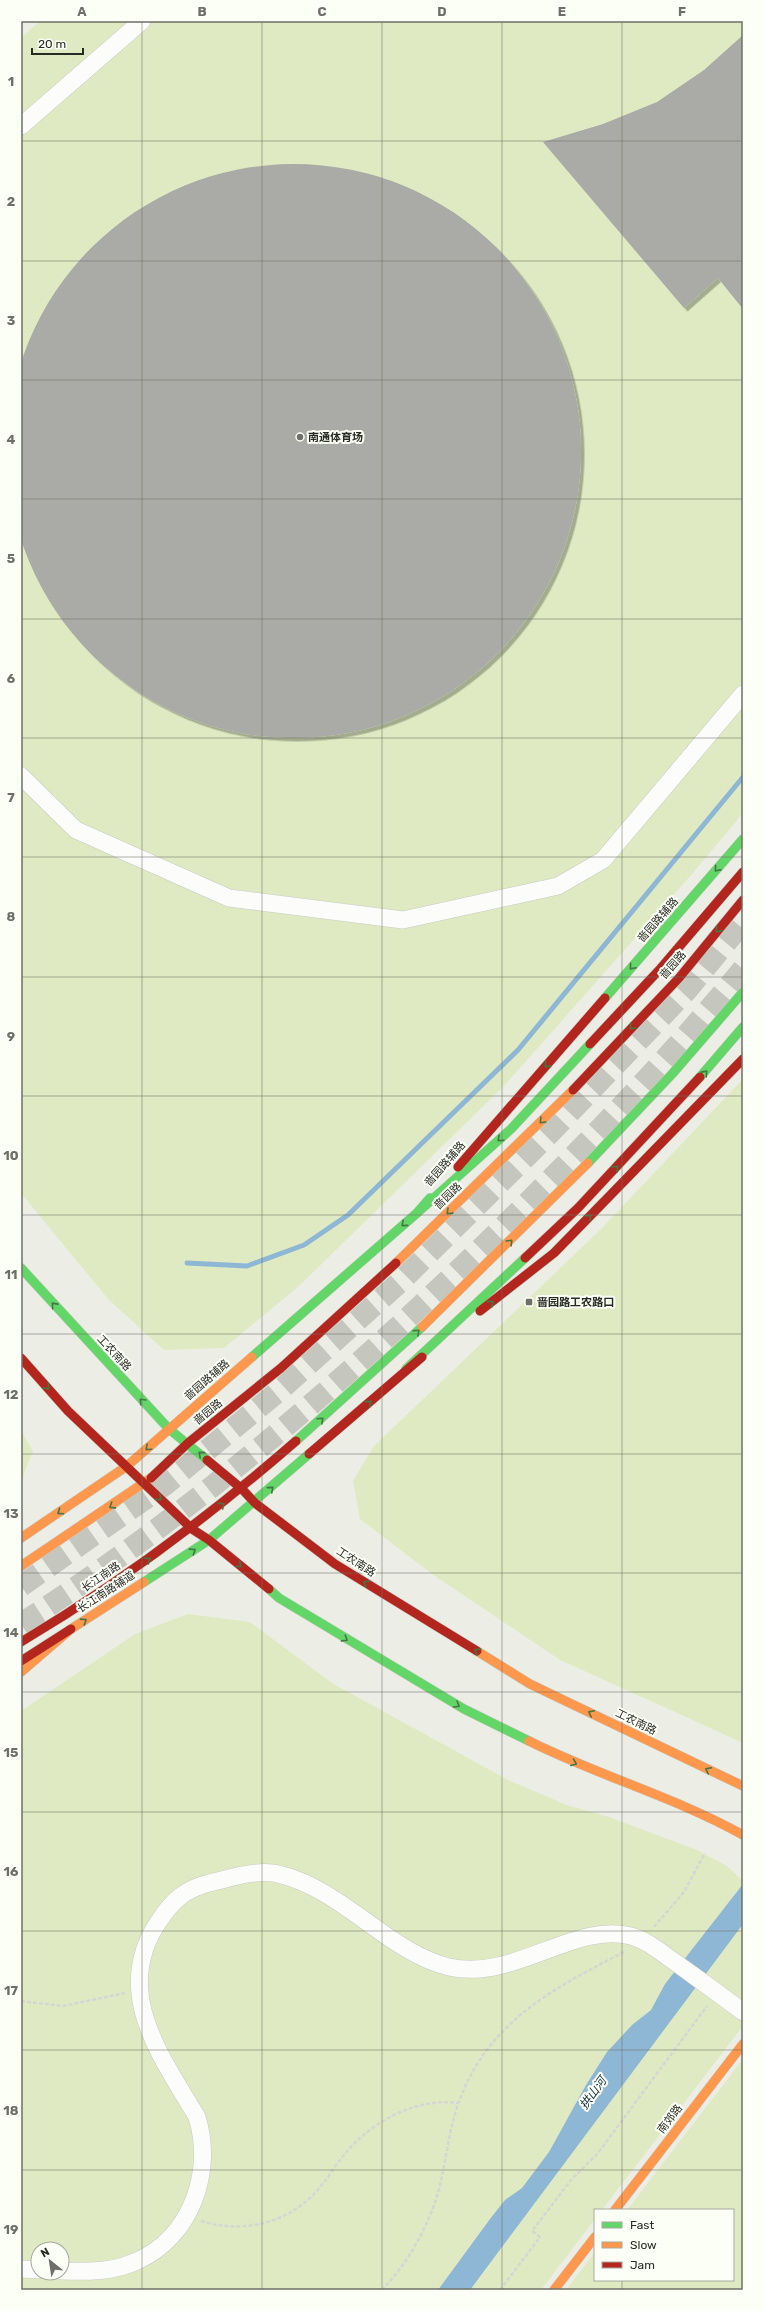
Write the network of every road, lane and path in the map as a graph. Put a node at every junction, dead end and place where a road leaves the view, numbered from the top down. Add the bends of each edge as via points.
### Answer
1 (142, 21) edge
2 (21, 126) edge
3 (743, 694) edge
4 (21, 776) edge
5 (743, 839) edge
6 (743, 872) edge
7 (743, 900) edge
8 (743, 992) edge
9 (743, 1027) edge
10 (743, 1059) edge
11 (417, 1213) junction
12 (21, 1268) edge
13 (21, 1358) edge
14 (406, 1370) junction
15 (170, 1429) junction
16 (188, 1443) junction
17 (127, 1466) junction
18 (144, 1484) junction
19 (242, 1489) junction
20 (255, 1503) junction
21 (192, 1529) junction
22 (21, 1538) edge
23 (209, 1540) junction
24 (21, 1566) edge
25 (71, 1629) junction
26 (21, 1642) edge
27 (21, 1661) edge
28 (21, 1672) edge
29 (743, 1786) edge
30 (743, 1836) edge
31 (705, 1853) dead end
32 (641, 1940) junction
33 (140, 1988) junction
34 (713, 1990) junction
35 (21, 2001) edge
36 (743, 2012) edge
37 (743, 2044) edge
38 (459, 2103) junction
39 (616, 2209) edge
40 (188, 2215) junction
41 (594, 2238) edge
42 (70, 2271) edge
43 (382, 2290) edge
44 (500, 2290) edge
45 (554, 2290) edge

1 - 2 street
3 - 4 street via 603,860 558,886 402,920 229,898 76,830
5 -> 11 main road, 啬园路辅路
6 -> 11 main road via 661,968 511,1129
7 -> 16 main road, 啬园路 via 678,978 542,1122 398,1261 281,1368
19 -> 8 main road via 313,1428 460,1292 594,1158 719,1022
14 -> 9 main road via 578,1208 706,1071
14 -> 10 main road via 554,1253
11 -> 15 main road, 啬园路辅路
15 -> 12 main road, 工农南路
13 -> 17 main road via 68,1411
20 -> 14 main road
15 - 16 main road, 工农南路
15 -> 17 main road, 啬园路辅路
16 - 18 main road, 啬园路
19 -> 16 main road, 工农南路
17 - 18 main road
17 -> 22 main road
18 -> 21 main road
18 -> 24 main road
19 - 20 main road, 工农南路
21 -> 19 main road
20 - 23 main road
29 -> 20 main road, 工农南路 via 530,1684 335,1564
21 - 23 main road
26 -> 21 main road, 长江南路 via 105,1590
25 -> 23 main road, 长江南路辅道
23 -> 30 main road via 279,1598 464,1709 567,1760 713,1818
25 - 27 main road
25 - 28 main road, 长江南路辅道
31 - 32 path via 684,1892
32 - 33 street via 630,1936 602,1934 516,1962 461,1970 432,1962 414,1953 348,1908 293,1878 261,1873 196,1886 170,1904 144,1949 139,1968
32 - 34 street
32 - 38 path via 625,1952 546,1994 518,2017 498,2037 477,2065
33 - 35 path via 106,1998 62,2006
33 - 40 street via 144,2018 151,2038 202,2130 201,2179
34 - 36 street
34 - 44 path via 598,2153 571,2180 532,2231 540,2238
37 - 39 main road, 南郊路
38 - 40 path via 420,2105 383,2121 350,2147 312,2196 273,2220 244,2227 224,2226
38 - 43 path via 440,2187 428,2218 411,2251
40 - 42 street via 153,2254 136,2262 92,2272
41 - 45 main road

